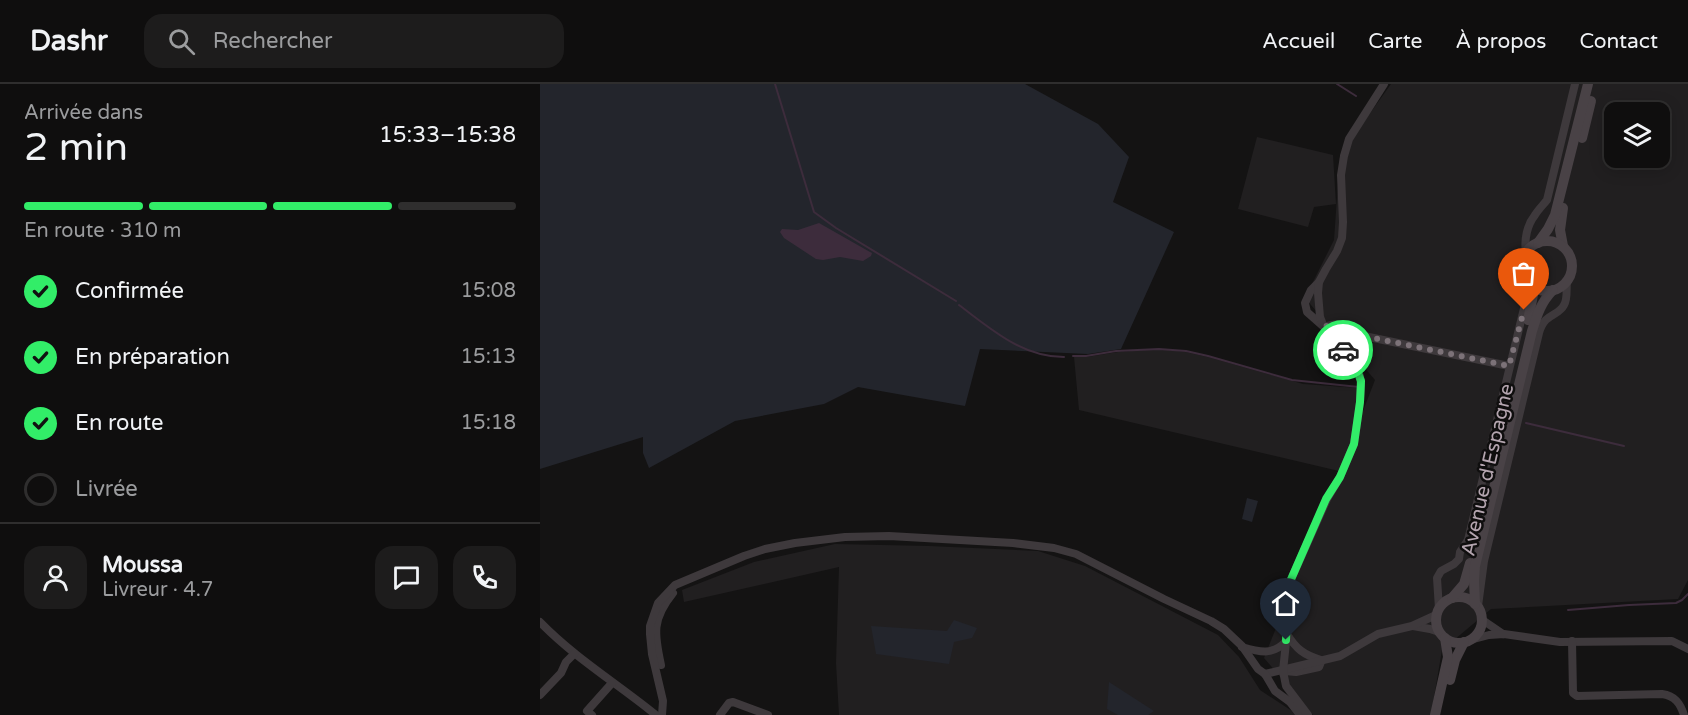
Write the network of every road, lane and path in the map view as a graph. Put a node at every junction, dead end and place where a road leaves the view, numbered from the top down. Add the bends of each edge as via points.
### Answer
1 (1384, 84) edge
2 (1575, 84) edge
3 (1588, 84) edge
4 (1595, 84) edge
5 (1580, 114) junction
6 (1558, 154) junction
7 (1530, 225) junction
8 (1537, 243) junction
9 (1563, 246) junction
10 (1526, 252) junction
11 (1566, 281) junction
12 (1319, 282) junction
13 (1529, 282) junction
14 (1552, 290) junction
15 (1324, 327) junction
16 (1509, 366) junction
17 (680, 584) junction
18 (1438, 593) junction
19 (1451, 599) junction
20 (1476, 606) junction
21 (1438, 612) junction
22 (1481, 619) junction
23 (540, 622) edge
24 (1412, 626) junction
25 (1504, 634) junction
26 (1442, 635) junction
27 (1287, 637) junction
28 (1467, 641) junction
29 (1572, 641) junction
30 (1242, 646) junction
31 (1688, 649) edge
32 (574, 654) junction
33 (1322, 661) junction
34 (1283, 671) junction
35 (1265, 674) junction
36 (612, 683) junction
37 (662, 692) junction
38 (540, 695) edge
39 (646, 707) junction
40 (590, 713) edge
41 (656, 715) edge
42 (664, 715) edge
43 (720, 715) edge
44 (768, 715) edge
45 (1300, 715) edge
46 (1308, 715) edge
47 (1435, 715) edge
48 (1442, 715) edge
49 (1684, 715) edge

1 - 12 street via 1349,139 1341,175 1342,238
2 - 6 street
3 - 5 main road
4 - 9 main road via 1560,225
5 - 6 street via 1570,142
5 - 8 main road via 1555,215
6 - 7 street via 1547,200
7 - 8 street via 1531,236
7 - 10 street
8 - 9 main road via 1552,241
8 - 10 main road
9 - 11 main road via 1572,262
10 - 13 main road via 1522,268
11 - 14 main road
11 - 20 street, Avenue d'Espagne via 1565,304 1545,320 1539,333
12 - 15 street via 1318,302
12 - 15 street via 1305,303 1307,312
13 - 14 main road
13 - 16 street, Avenue d'Espagne
13 - 19 main road, Avenue d'Espagne via 1533,295 1531,309 1468,574
14 - 20 main road, Avenue d'Espagne via 1538,311 1532,331 1475,566
15 - 16 street via 1343,324 1364,336
15 - 27 street via 1355,365 1361,381 1360,402 1354,444 1289,584
16 - 18 street, Avenue d'Espagne via 1468,540 1459,559 1437,578
17 - 30 street via 744,556 795,543 845,537 1013,543 1076,554 1211,621
17 - 37 street via 658,603 650,626 652,654
17 - 42 street via 663,606 655,633 667,691
18 - 19 street
18 - 21 street, Avenue d'Espagne
19 - 20 main road via 1465,598
19 - 21 main road
20 - 22 main road
21 - 24 street
21 - 26 main road via 1436,620
22 - 25 street
22 - 28 main road via 1479,631
23 - 32 street
24 - 26 street
24 - 33 street via 1378,634 1340,656
25 - 28 street
25 - 29 street
26 - 28 main road via 1454,643
26 - 47 main road via 1448,657
27 - 30 street via 1280,647 1269,652
27 - 33 street via 1304,654
27 - 34 street
28 - 48 main road via 1452,671
29 - 31 street via 1653,640
29 - 49 street via 1573,693 1577,696 1662,694 1677,701
30 - 35 street
32 - 36 street
32 - 38 street
33 - 34 street via 1319,667
34 - 35 street
34 - 46 street via 1286,686
35 - 45 street via 1275,691
36 - 39 street
36 - 40 street
37 - 39 street via 657,702
37 - 42 street
39 - 41 street
43 - 44 street via 733,702

